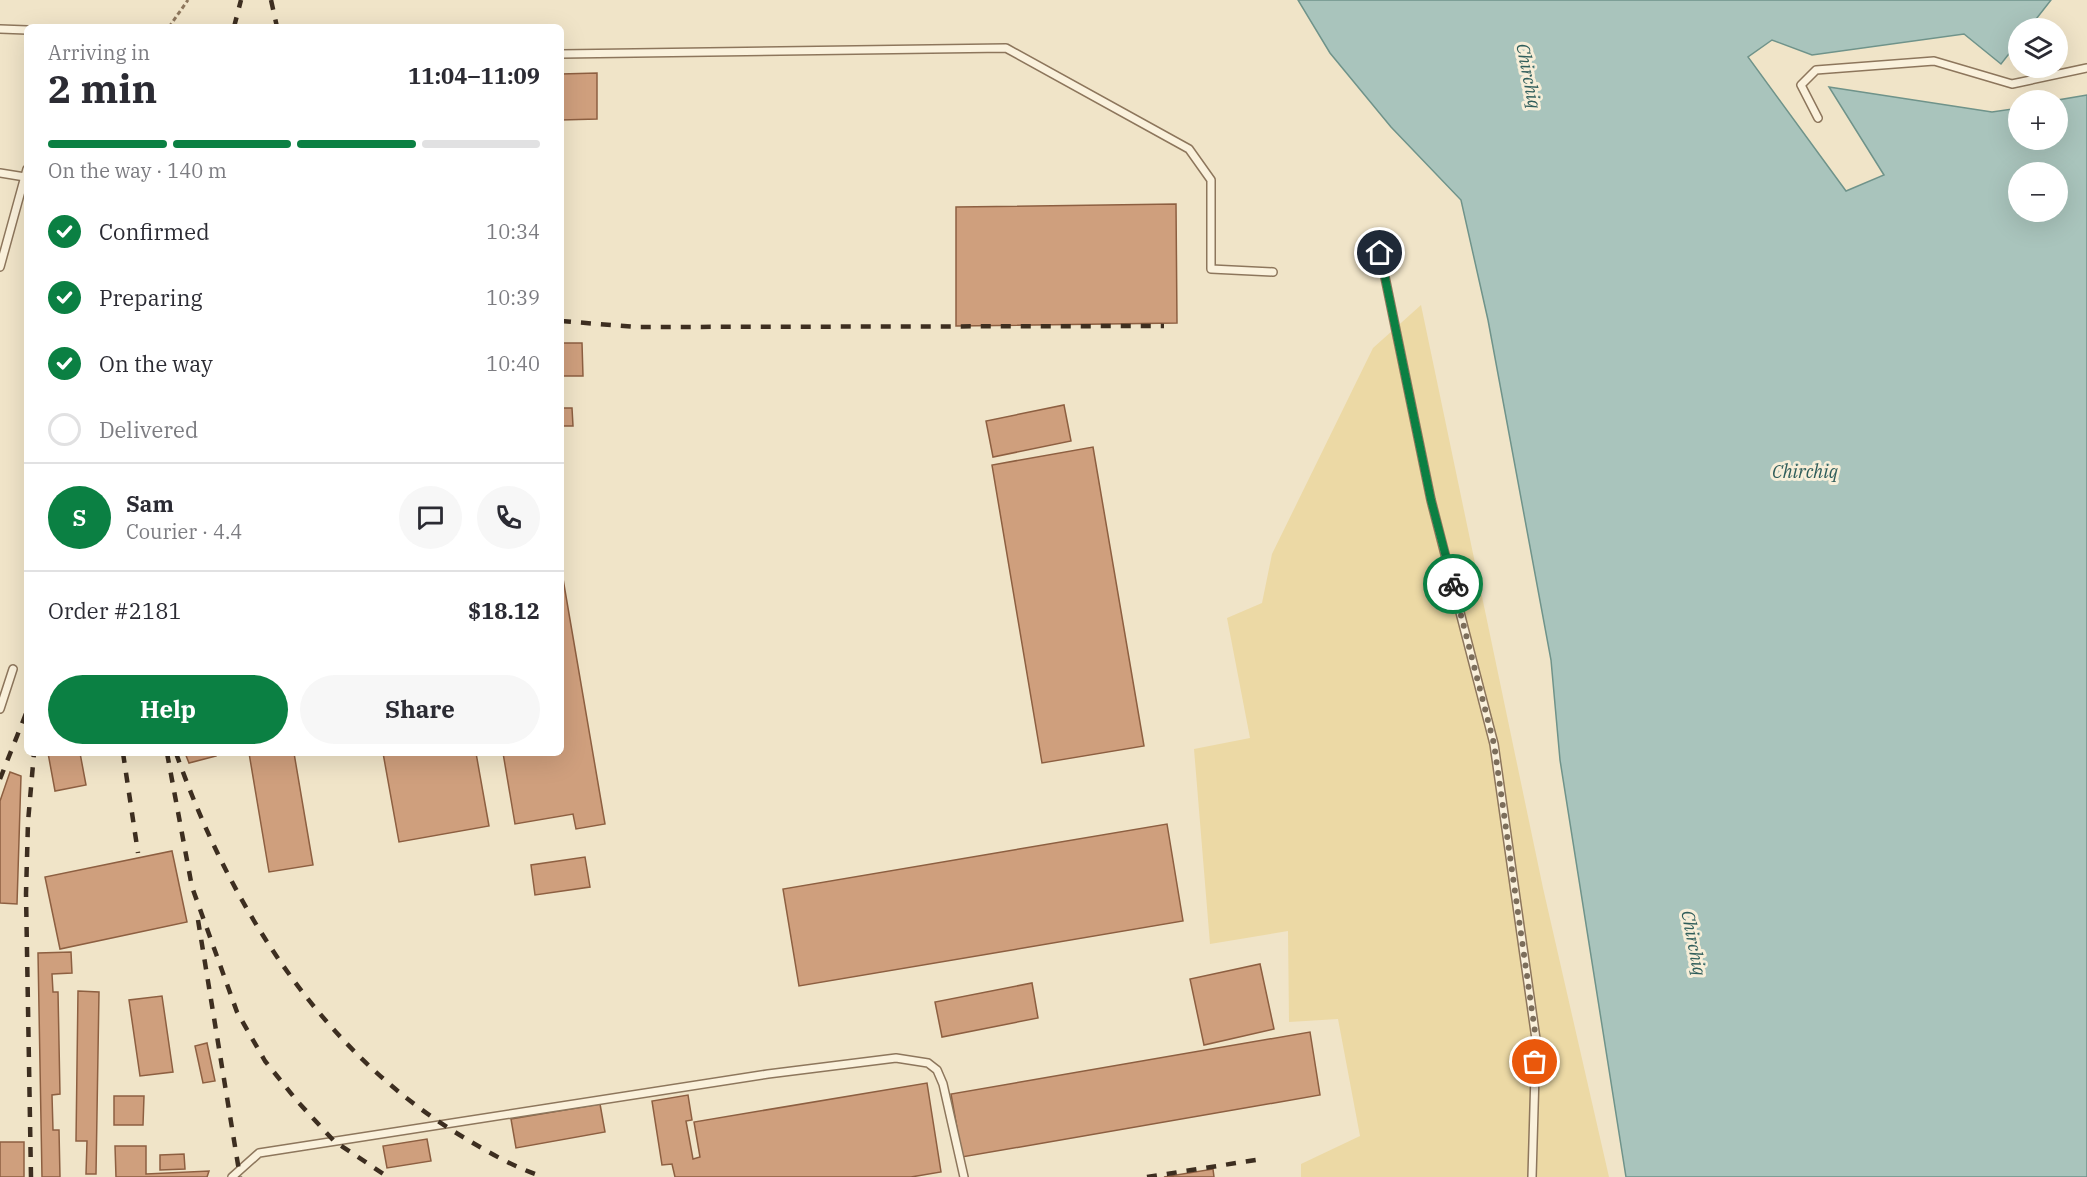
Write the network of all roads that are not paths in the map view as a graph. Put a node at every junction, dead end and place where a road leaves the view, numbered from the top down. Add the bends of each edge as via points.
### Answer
1 (0, 29) edge
2 (24, 30) edge
3 (564, 54) edge
4 (2087, 68) edge
5 (1818, 118) dead end
6 (0, 173) edge
7 (24, 173) edge
8 (24, 180) edge
9 (1380, 253) dead end
10 (0, 267) edge
11 (1273, 272) dead end
12 (14, 669) dead end
13 (0, 709) edge
14 (232, 1177) edge
15 (964, 1177) edge
16 (1532, 1177) edge

1 - 2 lane
3 - 11 lane via 1006,48 1189,150 1211,180 1211,269
4 - 5 lane via 2012,84 1934,61 1816,70 1801,85
6 - 7 lane
8 - 10 lane
9 - 16 lane via 1431,500 1494,744 1536,1039
12 - 13 lane
14 - 15 lane via 259,1153 768,1074 896,1058 928,1063 937,1070

